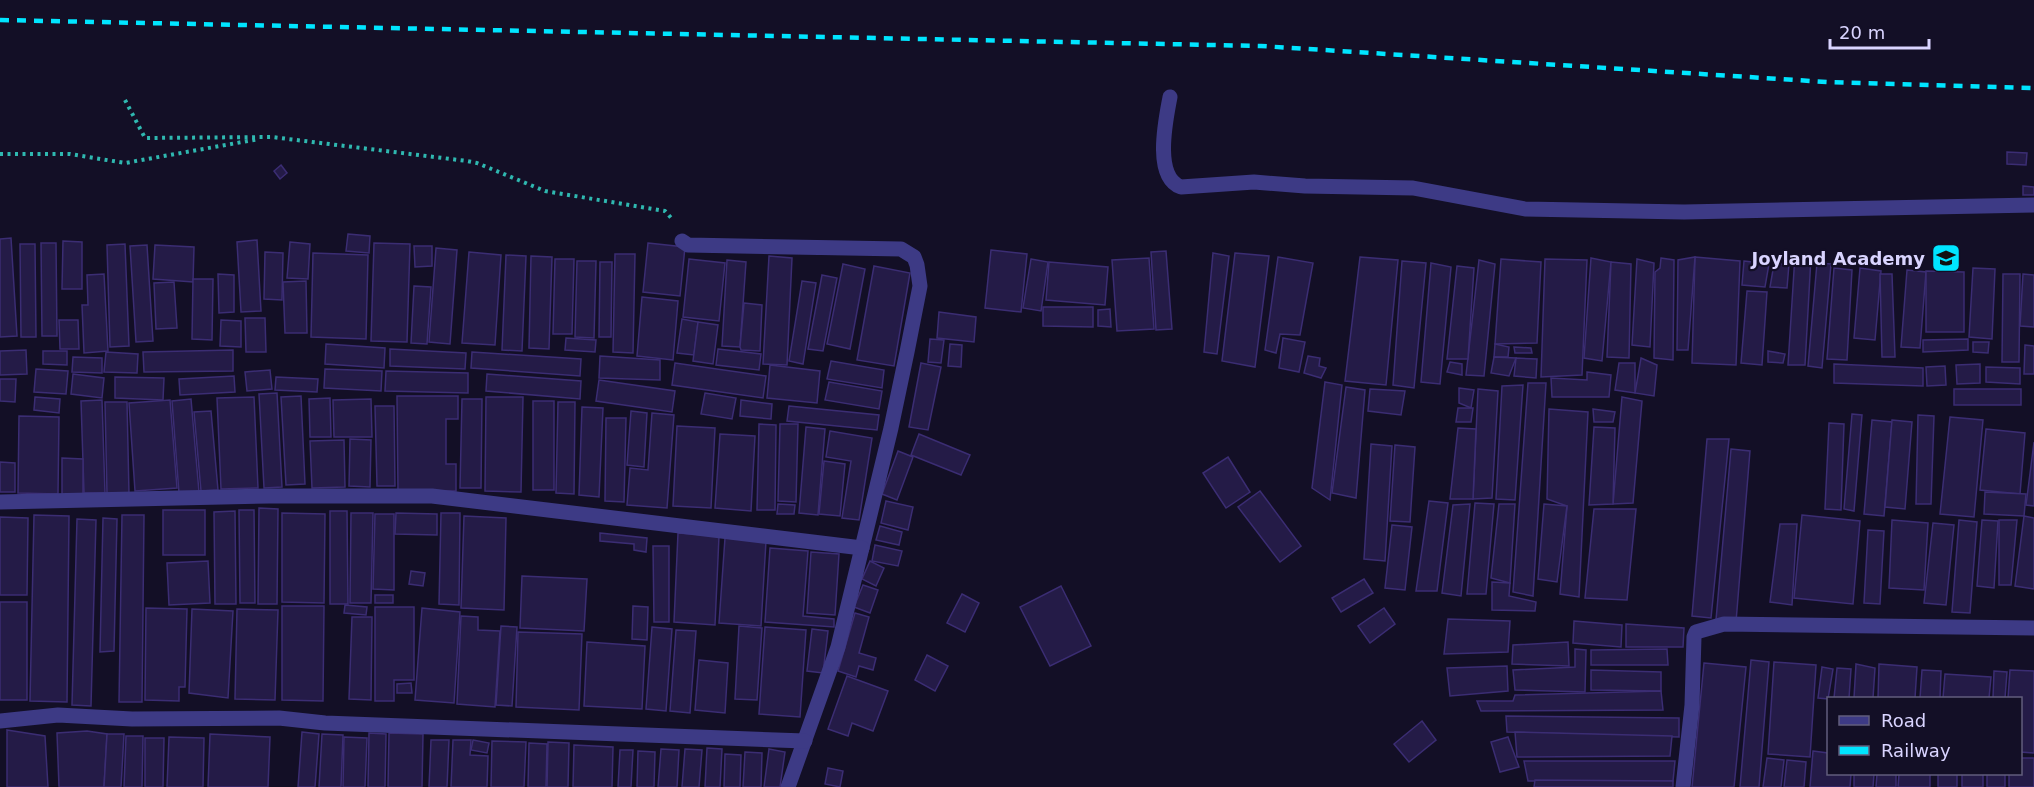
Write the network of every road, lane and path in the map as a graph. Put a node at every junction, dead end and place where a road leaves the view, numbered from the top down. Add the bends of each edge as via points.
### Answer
1 (1170, 98) dead end
2 (125, 100) dead end
3 (272, 137) junction
4 (0, 154) edge
5 (2034, 205) edge
6 (682, 241) joint
7 (0, 502) edge
8 (862, 548) junction
9 (2034, 628) edge
10 (0, 721) edge
11 (805, 741) junction
12 (788, 787) edge
13 (1683, 787) edge

1 - 5 street via 1164,157 1168,178 1181,187 1254,182 1413,188 1525,209 1684,212
2 - 3 path via 145,138
3 - 4 path via 125,163 70,154
3 - 6 path via 477,163 545,191 665,211 673,219
6 - 8 street via 901,249 914,257 920,286
7 - 8 street via 432,496
8 - 11 street via 838,647
9 - 13 street via 1725,624 1696,632
10 - 11 street via 58,715 279,718
11 - 12 street

